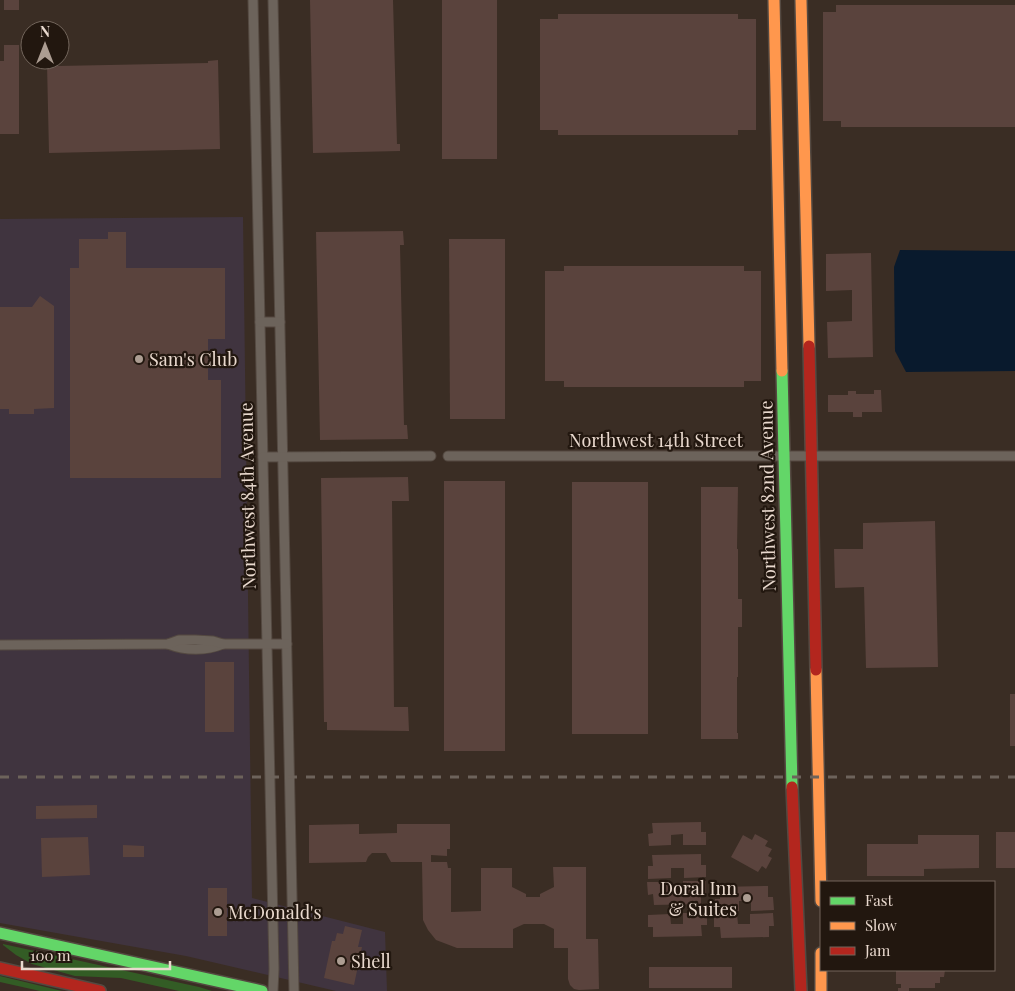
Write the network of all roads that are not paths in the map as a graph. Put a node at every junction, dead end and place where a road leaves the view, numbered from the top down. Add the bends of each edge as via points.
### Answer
1 (253, 0) edge
2 (273, 0) edge
3 (774, 0) edge
4 (801, 0) edge
5 (260, 322) junction
6 (280, 322) junction
7 (431, 456) dead end
8 (448, 456) dead end
9 (811, 456) junction
10 (1015, 456) edge
11 (263, 457) junction
12 (283, 457) junction
13 (784, 457) junction
14 (1, 644) edge
15 (267, 644) junction
16 (287, 644) junction
17 (821, 881) edge
18 (0, 933) edge
19 (0, 968) edge
20 (821, 971) edge
21 (100, 991) edge
22 (262, 991) edge
23 (273, 991) edge
24 (294, 991) edge
25 (801, 991) edge
26 (821, 991) edge

1 - 5 street, Northwest 84th Avenue
2 - 6 street, Northwest 84th Avenue
3 - 13 street, Northwest 82nd Avenue
4 - 9 street
5 - 6 street
5 - 11 street, Northwest 84th Avenue
6 - 12 street, Northwest 84th Avenue
7 - 12 street
8 - 13 street, Northwest 14th Street
9 - 10 street, Northwest 14th Street
9 - 13 street, Northwest 14th Street
9 - 17 street
11 - 12 street
11 - 15 street, Northwest 84th Avenue
12 - 16 street, Northwest 84th Avenue
13 - 25 street, Northwest 82nd Avenue via 791,772
14 - 15 street via 168,644 179,640 212,640 223,644
15 - 16 street
15 - 23 street, Northwest 84th Avenue
16 - 24 street, Northwest 84th Avenue
18 - 22 street
19 - 21 street
20 - 26 street

